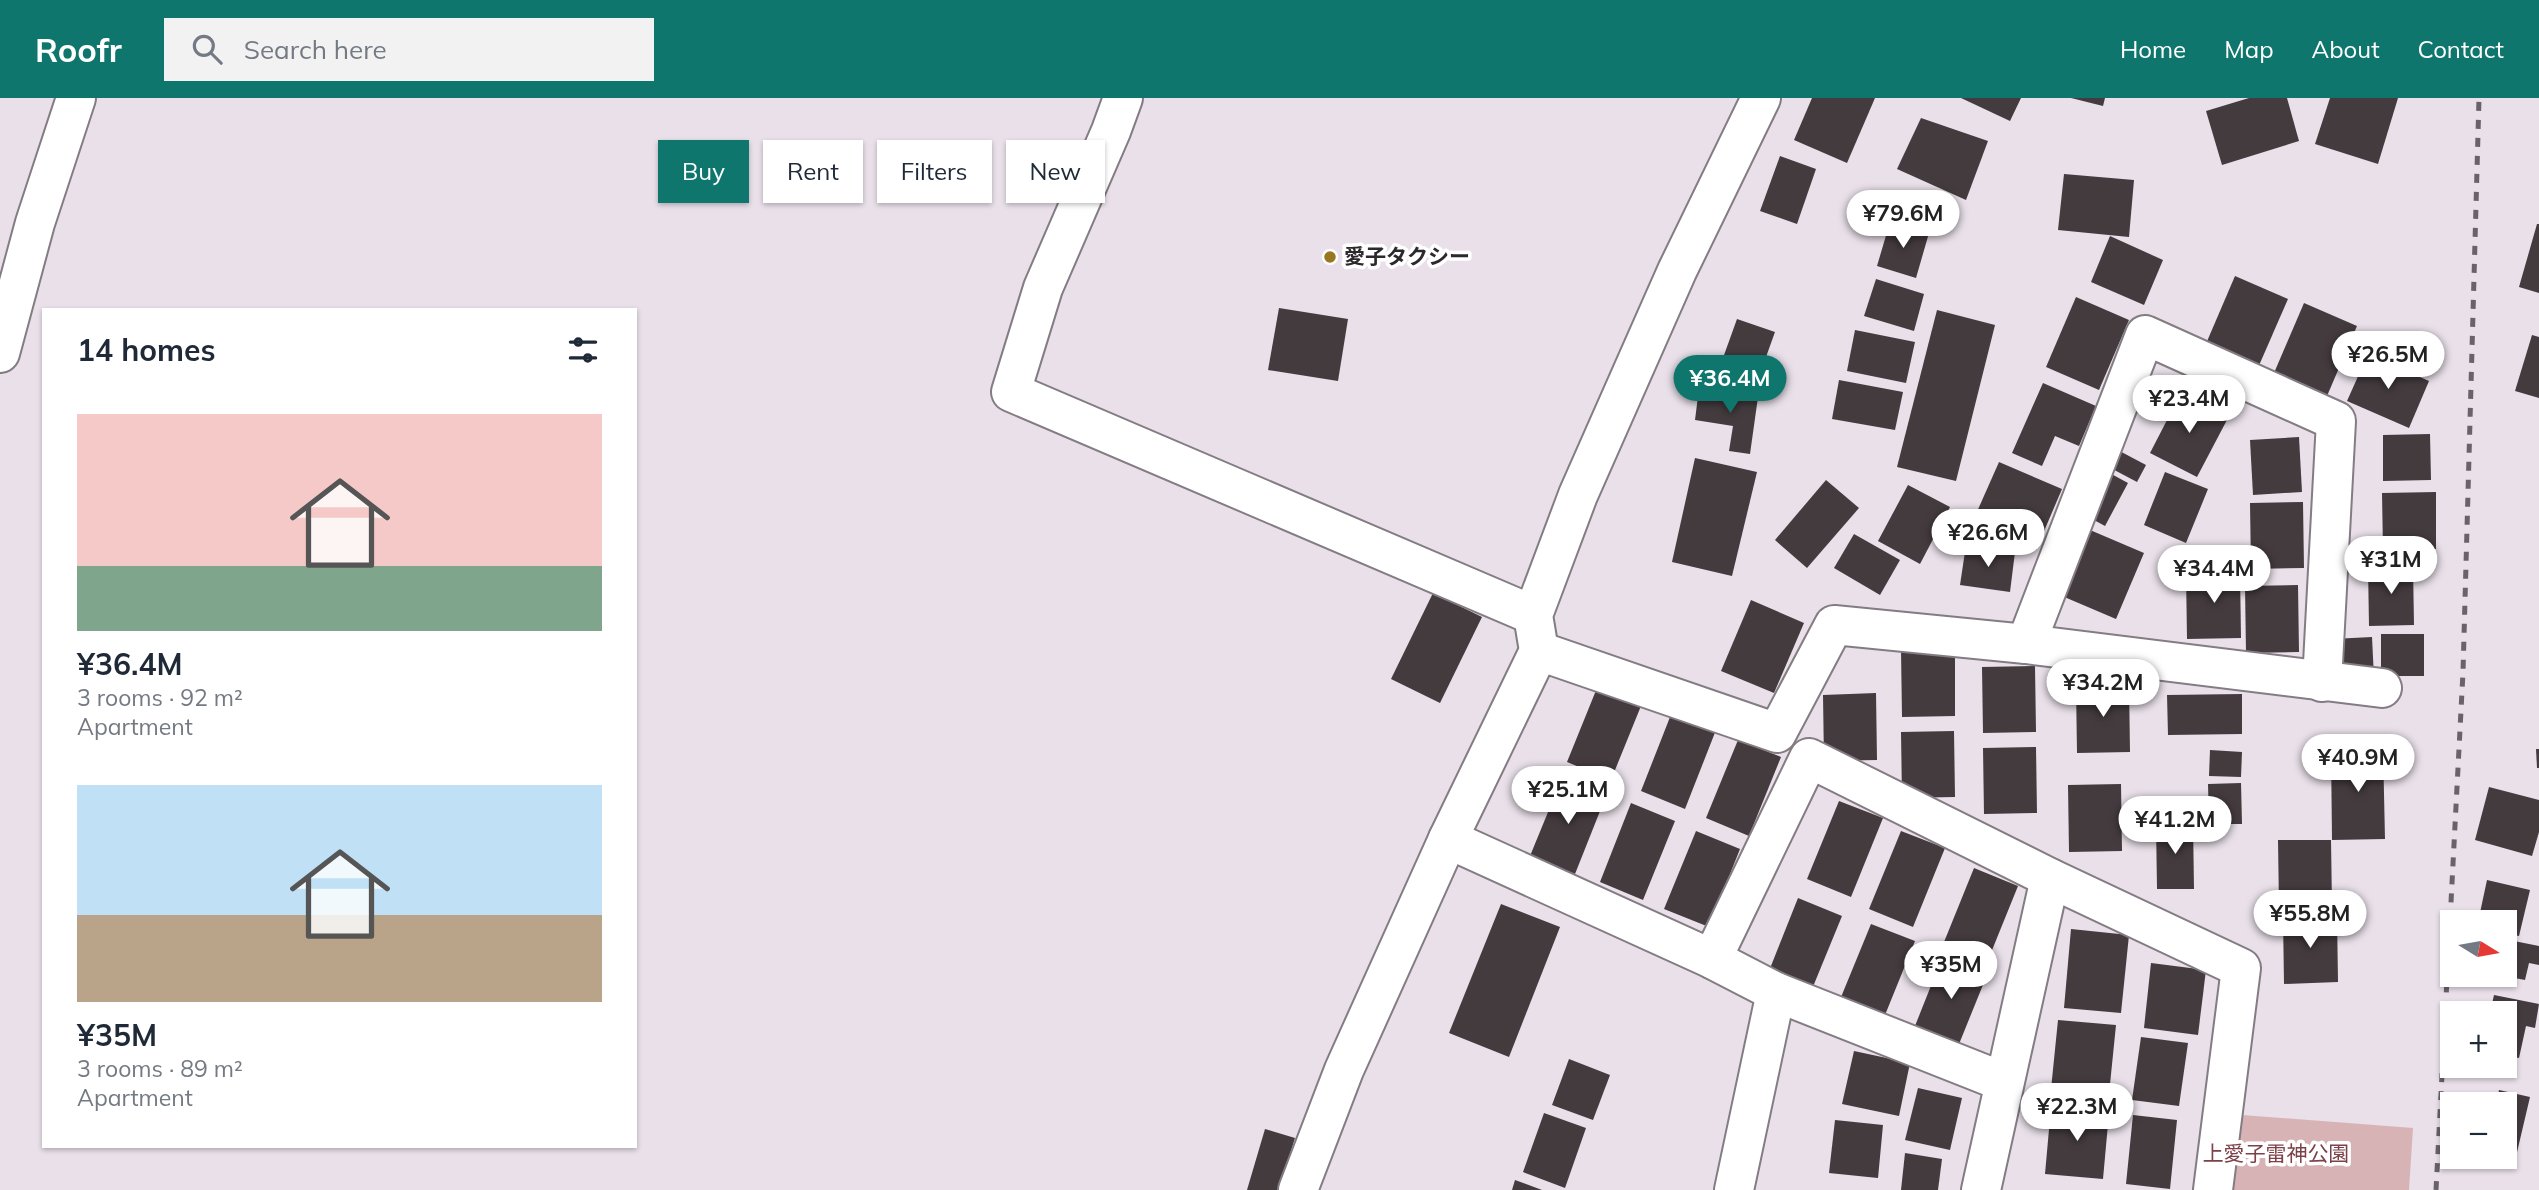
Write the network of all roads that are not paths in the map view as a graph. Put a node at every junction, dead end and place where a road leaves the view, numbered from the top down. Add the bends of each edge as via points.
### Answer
1 (76, 98) edge
2 (1123, 98) edge
3 (1761, 98) edge
4 (0, 352) edge
5 (1536, 633) junction
6 (2026, 644) junction
7 (2322, 682) junction
8 (2382, 688) dead end
9 (1448, 839) junction
10 (2050, 878) junction
11 (1712, 959) junction
12 (1776, 992) junction
13 (2004, 1082) junction
14 (1298, 1190) edge
15 (1734, 1190) edge
16 (1981, 1190) edge
17 (2213, 1190) edge

1 - 4 street
2 - 5 street via 1043,288 1011,392
3 - 5 street via 1577,495
5 - 6 street via 1777,733 1834,625
5 - 9 street
6 - 7 street
6 - 7 street via 2145,335 2336,421
7 - 8 street
9 - 11 street
9 - 14 street via 1344,1070
10 - 11 street via 1809,758
10 - 13 street
10 - 17 street via 2241,968
11 - 12 street
12 - 13 street
12 - 15 street
13 - 16 street

